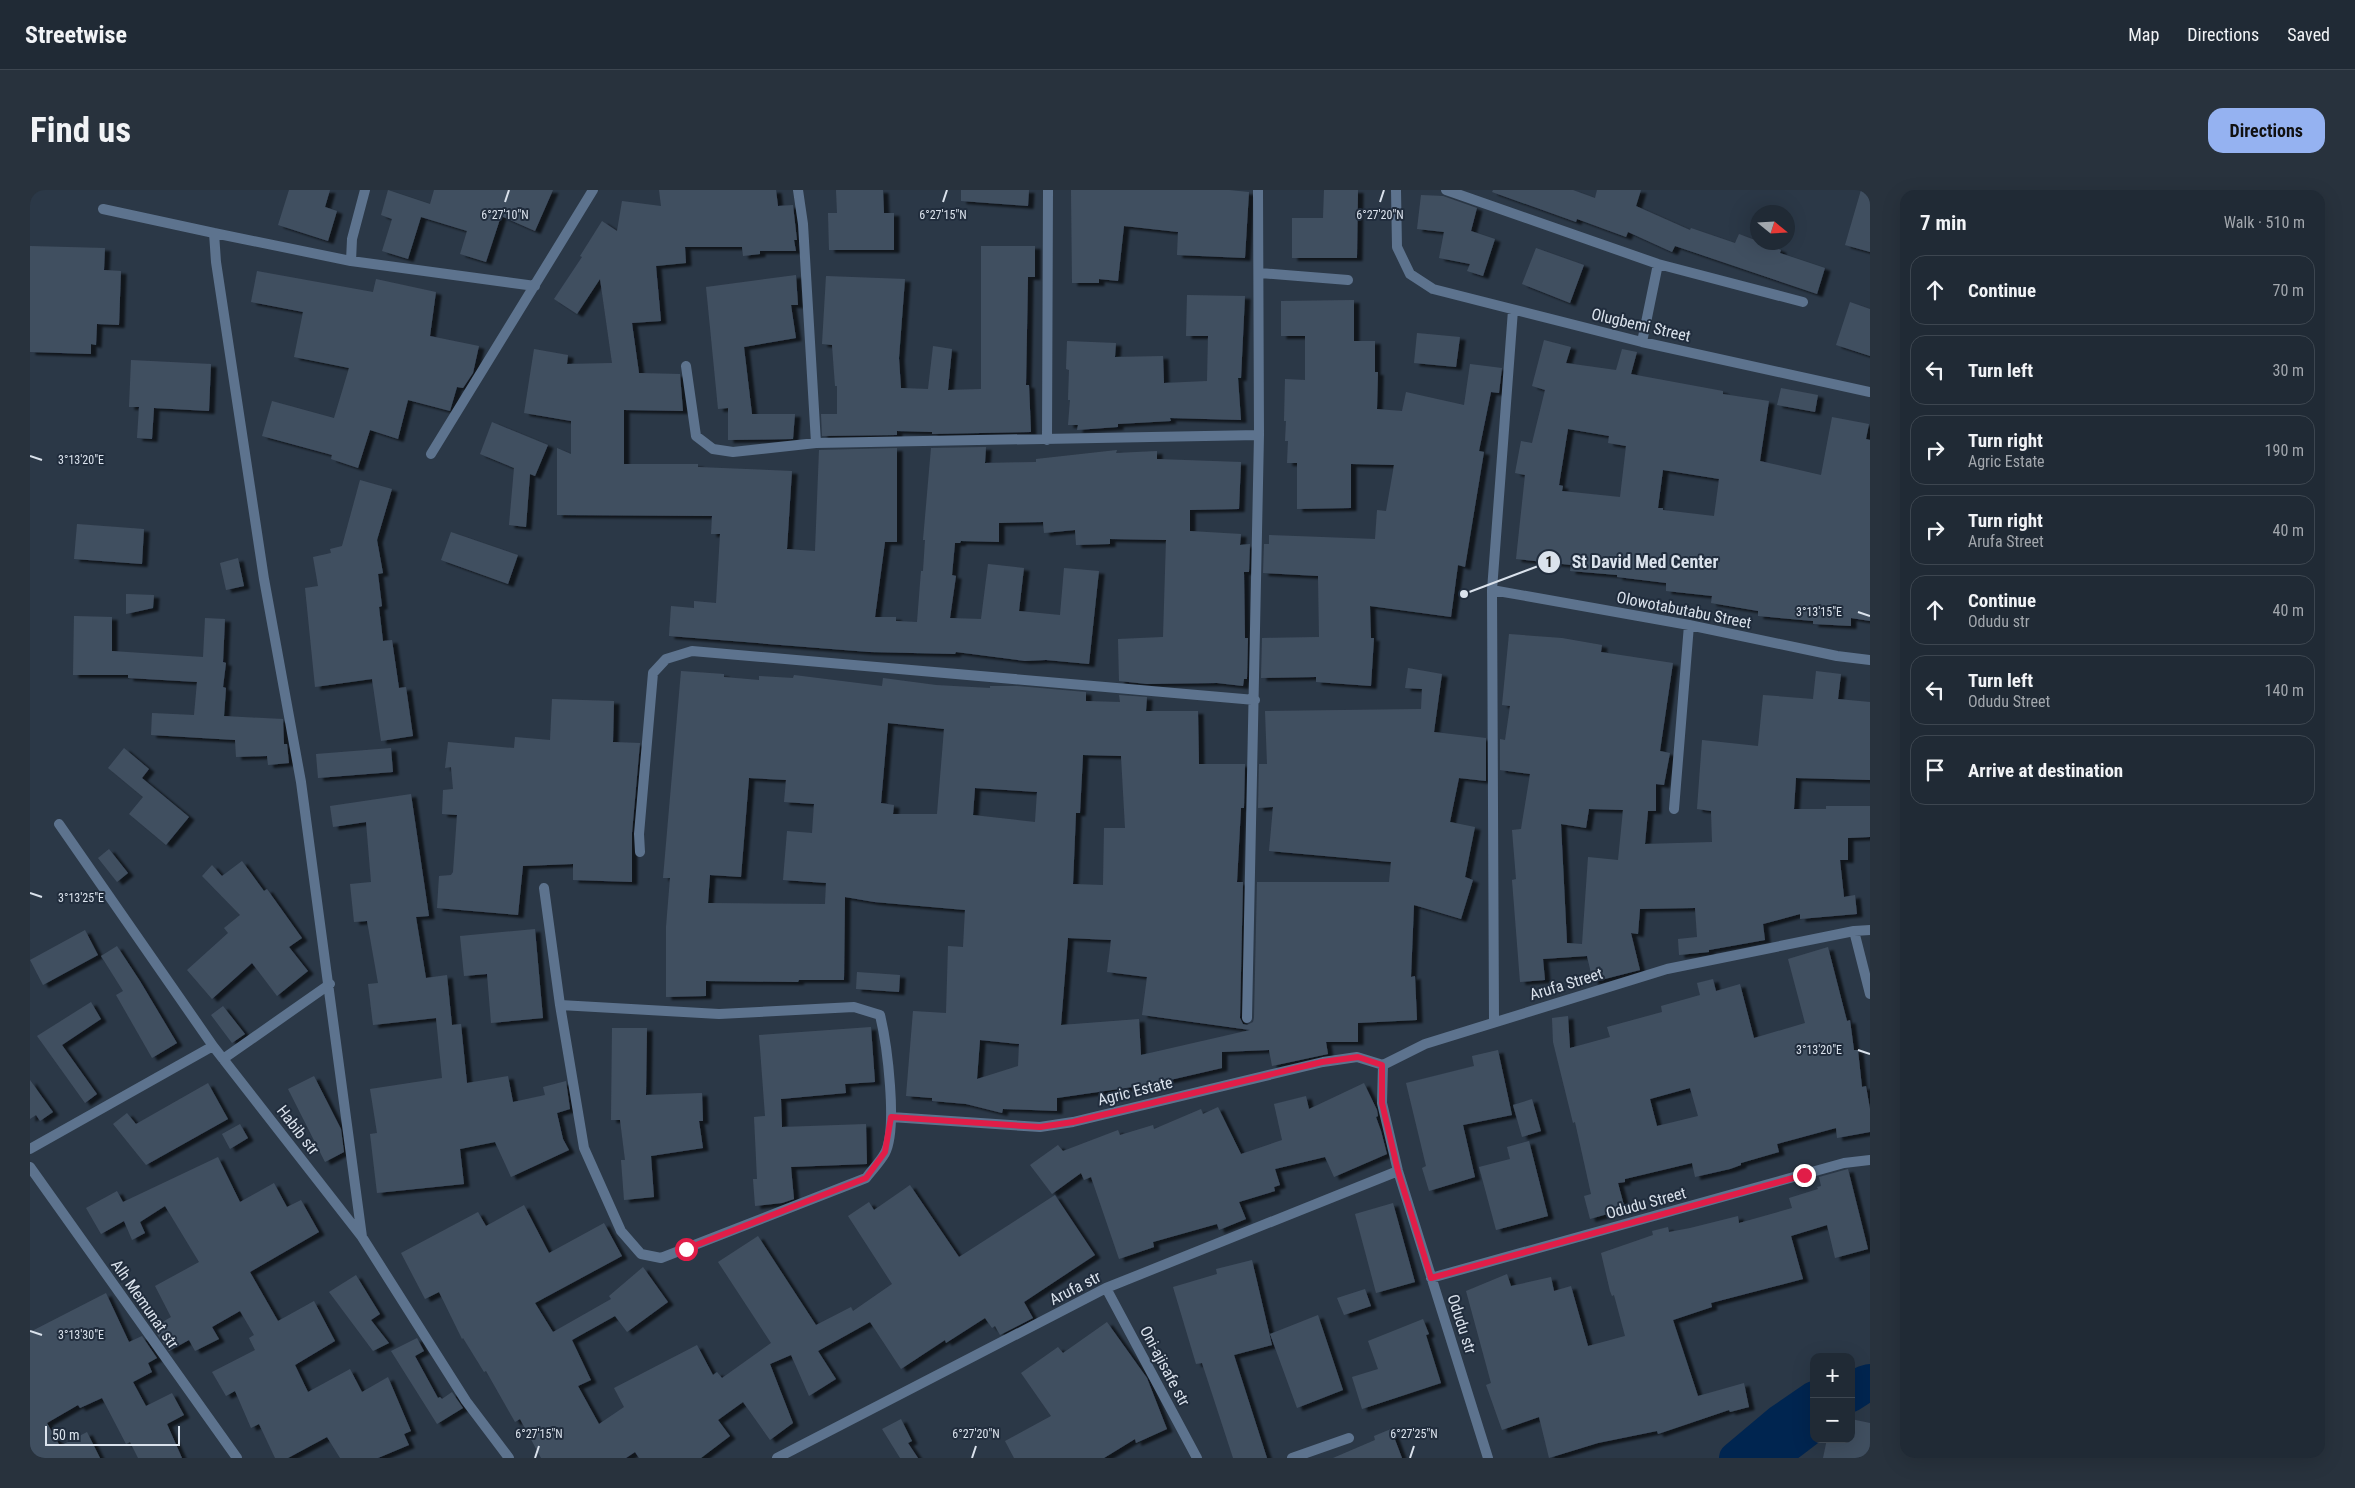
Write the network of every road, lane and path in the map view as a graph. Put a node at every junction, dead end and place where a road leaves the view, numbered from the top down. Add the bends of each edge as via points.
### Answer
1 (365, 190) edge
2 (593, 190) edge
3 (798, 190) edge
4 (1048, 190) edge
5 (1258, 190) edge
6 (1396, 190) edge
7 (1446, 190) edge
8 (103, 209) dead end
9 (214, 233) junction
10 (351, 261) junction
11 (1658, 264) junction
12 (1260, 273) junction
13 (1348, 280) dead end
14 (535, 286) junction
15 (1803, 302) dead end
16 (1513, 310) junction
17 (1642, 342) junction
18 (686, 366) dead end
19 (1870, 392) edge
20 (1259, 435) junction
21 (1047, 440) junction
22 (816, 443) junction
23 (431, 454) dead end
24 (1492, 590) junction
25 (1690, 625) junction
26 (1870, 660) edge
27 (1255, 700) junction
28 (1674, 809) dead end
29 (59, 824) dead end
30 (640, 852) dead end
31 (544, 888) dead end
32 (1854, 930) junction
33 (1870, 930) edge
34 (330, 984) junction
35 (1870, 994) edge
36 (560, 1005) junction
37 (1247, 1018) dead end
38 (1494, 1022) junction
39 (212, 1046) junction
40 (223, 1059) junction
41 (1382, 1065) junction
42 (891, 1117) junction
43 (30, 1149) edge
44 (1870, 1160) edge
45 (30, 1167) edge
46 (1398, 1171) junction
47 (362, 1237) junction
48 (1431, 1278) junction
49 (1106, 1288) junction
50 (1349, 1438) dead end
51 (236, 1458) edge
52 (508, 1458) edge
53 (777, 1458) edge
54 (1197, 1458) edge
55 (1292, 1458) edge
56 (1488, 1458) edge

1 - 10 street via 352,239
2 - 14 street
3 - 22 street via 803,224
4 - 21 street
5 - 12 street
6 - 16 street, Olugbemi Street via 1397,248 1410,274 1433,288
7 - 11 street
8 - 9 street
9 - 10 street
9 - 34 street via 264,579 301,782
10 - 14 street
11 - 15 street
11 - 17 street
12 - 13 street
12 - 20 street
14 - 23 street
16 - 17 street, Olugbemi Street
16 - 24 street
17 - 19 street, Olugbemi Street
18 - 22 street via 696,436 713,450 733,452
20 - 21 street
20 - 27 street
21 - 22 street
24 - 25 street, Olowotabutabu Street
24 - 38 street
25 - 26 street, Olowotabutabu Street via 1836,656
25 - 28 street
27 - 30 street via 692,651 666,659 653,673
27 - 37 street
29 - 39 street, Habib str
31 - 36 street
32 - 33 street, Arufa Street
32 - 35 street
32 - 38 street, Arufa Street via 1667,969
34 - 40 street
34 - 47 street
36 - 42 street via 719,1014 854,1007 880,1015 886,1042
36 - 42 street via 584,1148 621,1231 641,1254 661,1258 866,1178 885,1152
38 - 41 street, Arufa Street via 1426,1044
39 - 40 street, Habib str
39 - 43 street
40 - 47 street, Habib str
41 - 42 street, Agric Estate via 1358,1057 1322,1062 1073,1122 1040,1127
41 - 46 street via 1382,1103
44 - 48 street, Odudu Street via 1844,1163
45 - 51 street, Alh Memunat str
46 - 48 street, Odudu str
46 - 49 street, Arufa str
47 - 52 street, Habib str via 466,1401
48 - 56 street, Odudu str
49 - 53 street, Arufa str
49 - 54 street, Oni-ajisafe str
50 - 55 street

